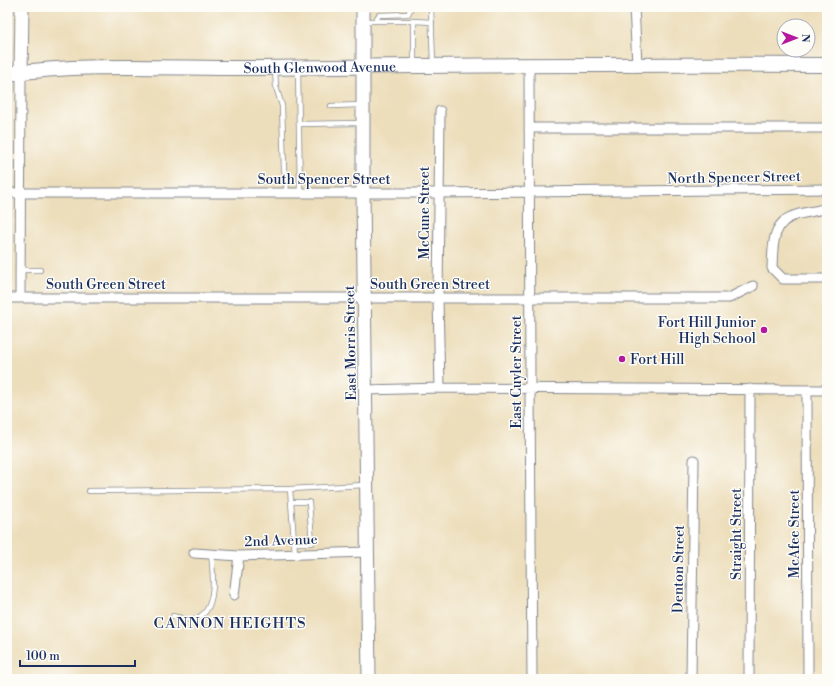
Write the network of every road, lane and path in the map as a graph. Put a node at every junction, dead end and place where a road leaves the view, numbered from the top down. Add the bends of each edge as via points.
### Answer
1 (22, 7) edge
2 (363, 7) edge
3 (411, 7) edge
4 (431, 7) edge
5 (634, 7) edge
6 (369, 21) junction
7 (414, 21) junction
8 (432, 22) junction
9 (635, 64) junction
10 (827, 64) edge
11 (433, 65) junction
12 (529, 65) junction
13 (363, 66) junction
14 (414, 66) junction
15 (298, 67) junction
16 (275, 68) junction
17 (21, 72) junction
18 (7, 74) edge
19 (331, 106) dead end
20 (363, 106) junction
21 (440, 110) dead end
22 (363, 123) junction
23 (299, 124) junction
24 (529, 128) junction
25 (827, 128) edge
26 (827, 190) edge
27 (641, 192) joint
28 (7, 193) edge
29 (20, 193) junction
30 (286, 193) junction
31 (300, 193) junction
32 (530, 193) junction
33 (364, 194) junction
34 (438, 194) junction
35 (827, 208) edge
36 (20, 270) junction
37 (40, 270) dead end
38 (827, 279) edge
39 (754, 286) dead end
40 (7, 298) edge
41 (20, 298) junction
42 (365, 298) junction
43 (438, 298) junction
44 (530, 299) junction
45 (440, 388) junction
46 (530, 389) junction
47 (750, 389) junction
48 (366, 390) junction
49 (808, 390) junction
50 (827, 390) edge
51 (694, 460) dead end
52 (367, 485) junction
53 (290, 489) junction
54 (88, 490) dead end
55 (291, 502) junction
56 (294, 543) junction
57 (368, 552) junction
58 (194, 553) dead end
59 (211, 554) junction
60 (295, 554) junction
61 (239, 556) junction
62 (234, 595) dead end
63 (173, 616) dead end
64 (369, 679) edge
65 (532, 679) edge
66 (691, 679) edge
67 (749, 679) edge
68 (808, 679) edge

1 - 17 main road
2 - 6 main road, East Morris Street
3 - 6 lane via 408,14 379,15
4 - 8 lane
5 - 9 street
6 - 7 lane
6 - 13 main road, East Morris Street
7 - 8 lane
7 - 14 lane
8 - 11 lane
9 - 10 main road, South Glenwood Avenue
9 - 12 main road, South Glenwood Avenue
11 - 12 main road, South Glenwood Avenue
11 - 14 main road, South Glenwood Avenue
12 - 24 street, East Cuyler Street
13 - 14 main road, South Glenwood Avenue
13 - 15 main road, South Glenwood Avenue
13 - 20 main road, East Morris Street
15 - 16 main road, South Glenwood Avenue
15 - 23 lane
16 - 17 main road, South Glenwood Avenue via 95,68
16 - 30 lane via 276,87 282,106
17 - 18 main road, South Glenwood Avenue
17 - 29 street
19 - 20 lane
20 - 22 main road, East Morris Street
21 - 34 street, McCune Street
22 - 23 lane
22 - 33 main road, East Morris Street
23 - 31 lane
24 - 25 street
24 - 32 street, East Cuyler Street
26 - 27 street, North Spencer Street
27 - 32 street, South Spencer Street
28 - 29 street, South Spencer Street
29 - 30 street, South Spencer Street
29 - 36 street
30 - 31 street, South Spencer Street
31 - 33 street, South Spencer Street
32 - 34 street, South Spencer Street
32 - 44 street, East Cuyler Street
33 - 34 street, South Spencer Street
33 - 42 main road, East Morris Street
34 - 43 street, McCune Street
35 - 38 street via 795,215 782,221 776,231 772,268 782,279
36 - 37 lane
36 - 41 street
39 - 44 street, South Green Street via 729,298
40 - 41 street, South Green Street
41 - 42 street, South Green Street
42 - 43 street, South Green Street
42 - 48 main road, East Morris Street
43 - 44 street, South Green Street
43 - 45 street, McCune Street
44 - 46 street, East Cuyler Street
45 - 46 street
45 - 48 street
46 - 47 street
46 - 65 street, East Cuyler Street
47 - 49 street
47 - 67 street, Straight Street
48 - 52 main road, East Morris Street
49 - 50 street
49 - 68 street, McAfee Street
51 - 66 street, Denton Street
52 - 53 lane
52 - 57 main road, East Morris Street
53 - 54 lane
53 - 55 lane
55 - 56 lane
55 - 56 lane via 309,502 312,543
56 - 60 lane
57 - 60 street, 2nd Avenue
57 - 64 main road, East Morris Street
58 - 59 street, 2nd Avenue
59 - 61 street, 2nd Avenue
59 - 63 lane via 213,587 205,613 197,618
60 - 61 street, 2nd Avenue
61 - 62 street

